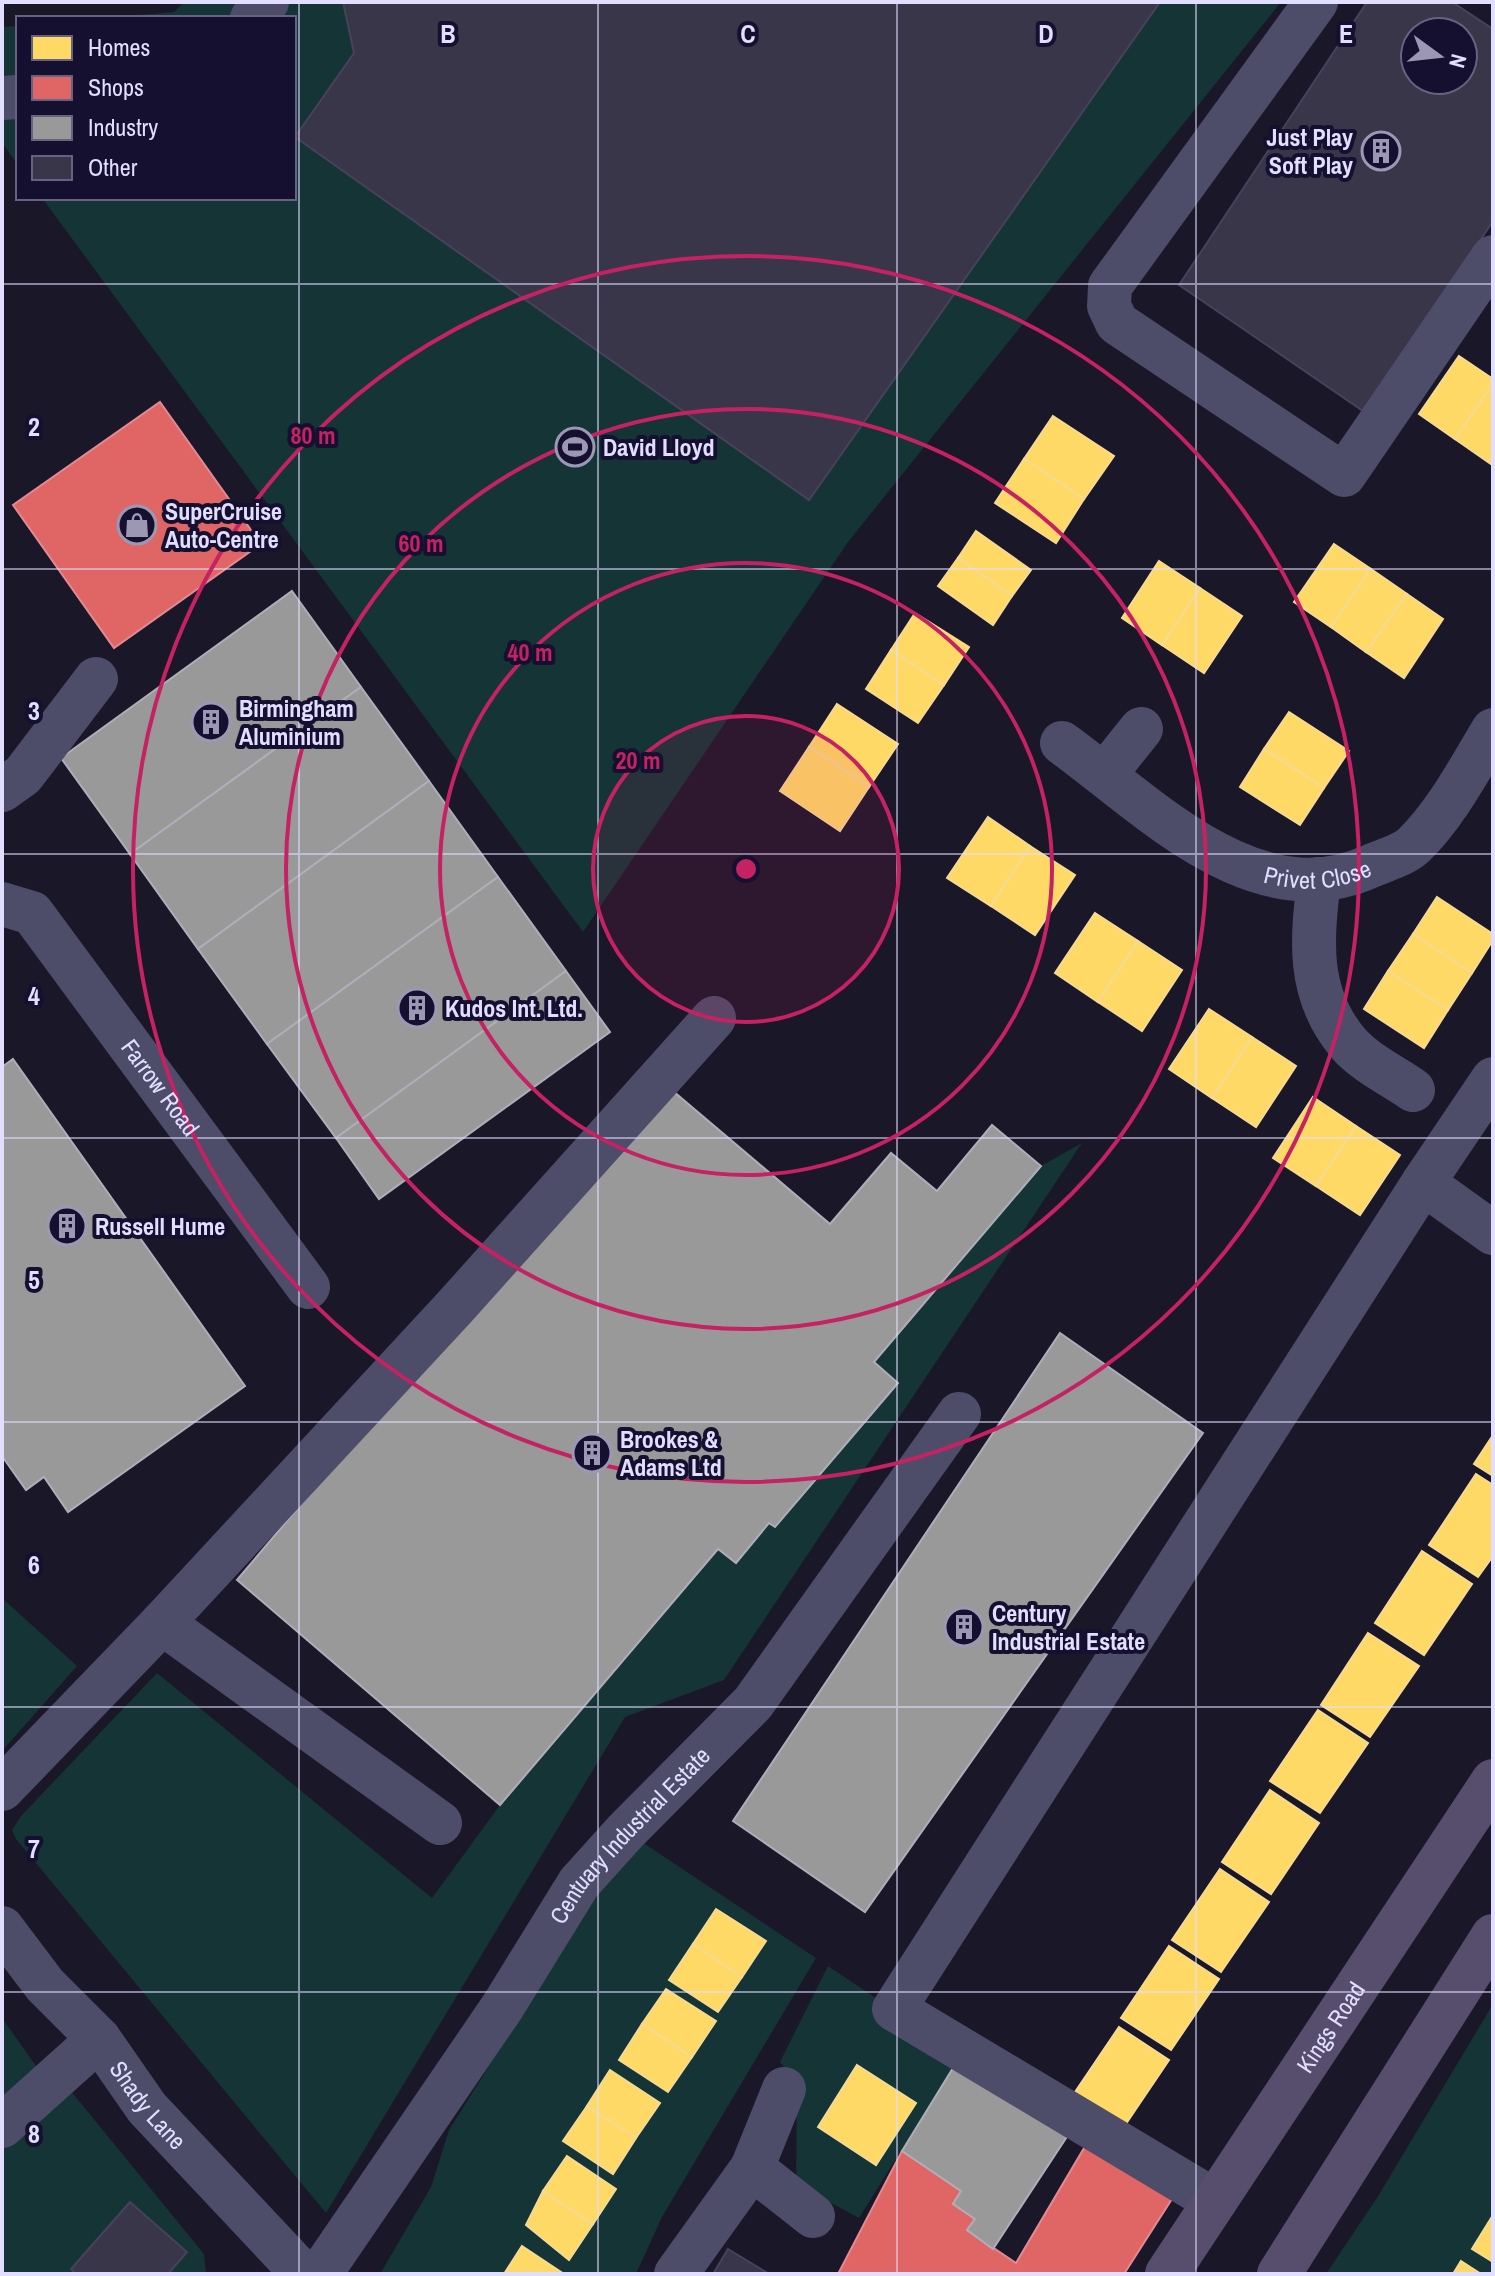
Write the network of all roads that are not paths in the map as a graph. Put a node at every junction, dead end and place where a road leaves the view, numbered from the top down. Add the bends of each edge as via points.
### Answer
1 (1316, 2) edge
2 (1493, 257) edge
3 (96, 679) dead end
4 (1141, 729) dead end
5 (1493, 730) edge
6 (1062, 743) dead end
7 (1105, 774) junction
8 (2, 790) edge
9 (1319, 879) junction
10 (2, 904) edge
11 (714, 1018) dead end
12 (1493, 1079) edge
13 (1413, 1090) dead end
14 (1423, 1183) junction
15 (1493, 1233) edge
16 (308, 1287) dead end
17 (959, 1414) dead end
18 (162, 1623) junction
19 (1493, 1781) edge
20 (2, 1789) edge
21 (440, 1823) dead end
22 (2, 1928) edge
23 (1493, 1936) edge
24 (99, 2039) junction
25 (784, 2089) dead end
26 (2, 2126) edge
27 (752, 2168) junction
28 (1215, 2201) junction
29 (813, 2216) dead end
30 (303, 2274) edge
31 (320, 2274) edge
32 (676, 2274) edge
33 (1167, 2274) edge
34 (1279, 2274) edge

1 - 2 street via 1110,286 1109,306 1117,323 1344,475
3 - 8 street via 23,775
4 - 7 street
5 - 9 street, Privet Close via 1413,847 1345,878
6 - 7 street, Privet Close
7 - 9 street, Privet Close via 1166,823 1231,864 1295,879
9 - 13 street via 1311,950 1326,1009 1349,1045
10 - 16 street, Farrow Road via 32,913
11 - 18 street
12 - 14 street
14 - 15 street
14 - 28 street via 894,2009
17 - 31 street, Centuary Industrial Estate via 753,1703 579,1883 503,2006
18 - 20 street
18 - 21 street
19 - 28 main road, Kings Road
22 - 24 street, Shady Lane via 45,1985
23 - 34 main road
24 - 26 street
24 - 30 street, Shady Lane via 147,2108
25 - 27 street
27 - 29 street
27 - 32 street
28 - 33 main road, Kings Road

